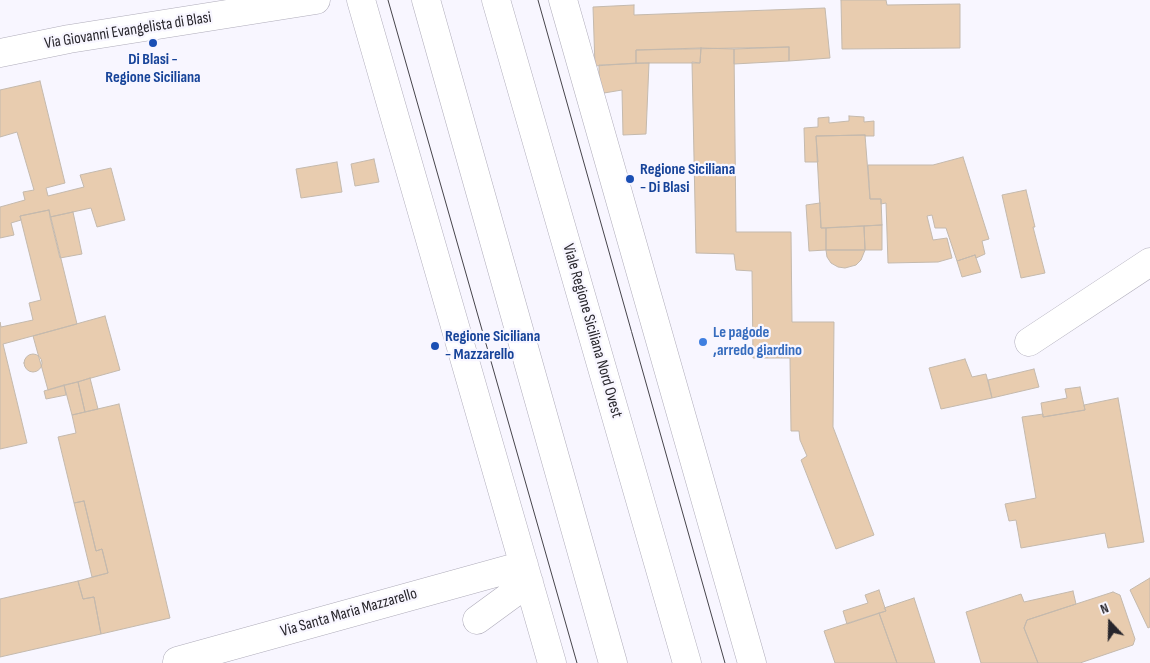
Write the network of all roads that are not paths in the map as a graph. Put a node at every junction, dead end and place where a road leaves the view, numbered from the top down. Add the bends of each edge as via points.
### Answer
1 (316, 0) edge
2 (361, 0) edge
3 (426, 0) edge
4 (496, 0) edge
5 (563, 0) edge
6 (0, 54) edge
7 (1150, 262) edge
8 (1028, 342) dead end
9 (526, 573) junction
10 (477, 620) dead end
11 (177, 663) edge
12 (552, 663) edge
13 (613, 663) edge
14 (687, 663) edge
15 (752, 663) edge

1 - 6 street, Via Giovanni Evangelista di Blasi
2 - 9 street
3 - 13 street
4 - 14 street, Viale Regione Siciliana Nord Ovest
5 - 15 street
7 - 8 street
9 - 10 street
9 - 11 street, Via Santa Maria Mazzarello
9 - 12 street

